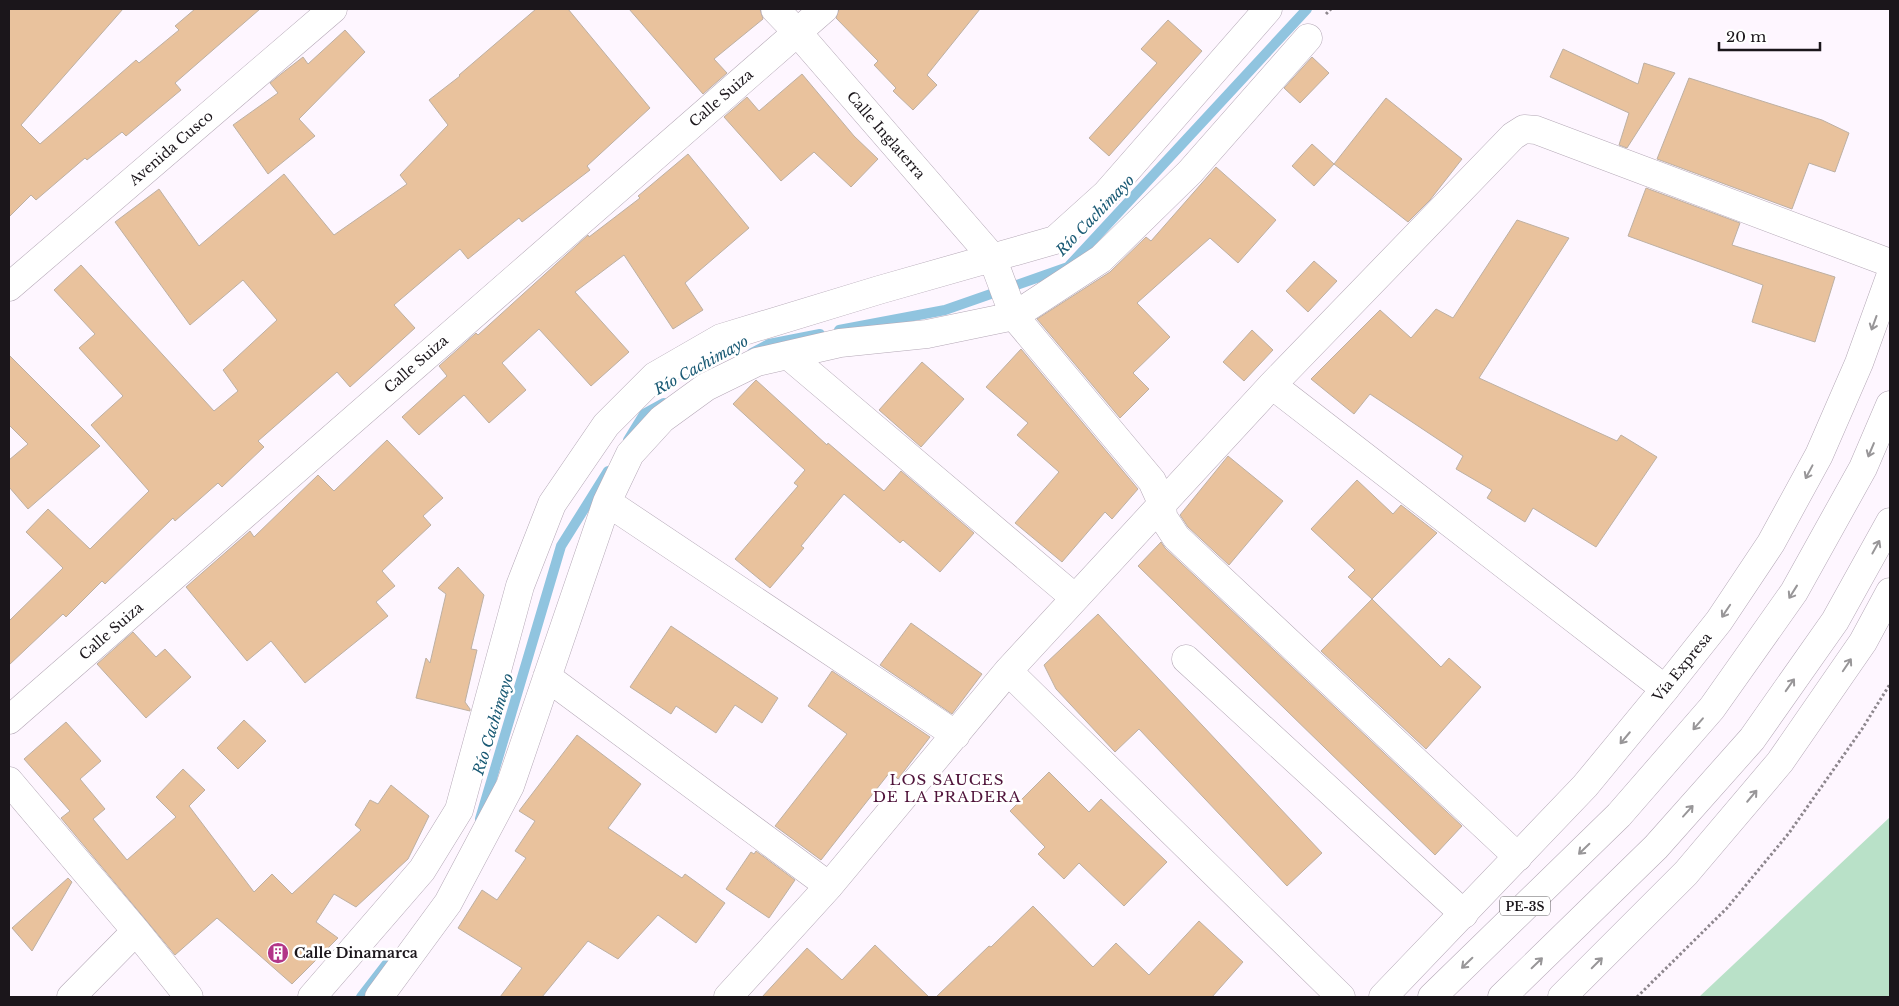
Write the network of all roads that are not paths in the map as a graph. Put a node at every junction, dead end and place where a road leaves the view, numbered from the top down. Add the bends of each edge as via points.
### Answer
1 (334, 9) edge
2 (775, 9) edge
3 (824, 9) edge
4 (1268, 9) edge
5 (797, 32) junction
6 (1308, 38) dead end
7 (994, 260) junction
8 (1890, 263) edge
9 (1890, 277) edge
10 (9, 287) edge
11 (1011, 308) junction
12 (788, 355) junction
13 (1272, 385) junction
14 (1890, 405) edge
15 (607, 502) junction
16 (1162, 503) junction
17 (1890, 522) edge
18 (1890, 592) edge
19 (1075, 598) junction
20 (1186, 659) dead end
21 (1008, 671) junction
22 (547, 677) junction
23 (1665, 689) junction
24 (9, 720) edge
25 (956, 735) junction
26 (9, 781) edge
27 (1518, 857) junction
28 (829, 886) junction
29 (1464, 914) junction
30 (136, 931) junction
31 (71, 997) edge
32 (189, 997) edge
33 (312, 997) edge
34 (379, 997) edge
35 (728, 997) edge
36 (1341, 997) edge
37 (1383, 997) edge
38 (1432, 997) edge
39 (1502, 997) edge
40 (1562, 997) edge

1 - 10 street, Avenida Cusco
2 - 5 street, Calle Inglaterra
3 - 5 street, Calle Suiza
4 - 7 street via 1106,194 1055,240
5 - 7 street, Calle Inglaterra
5 - 24 street, Calle Suiza
6 - 11 street via 1190,172 1101,259
7 - 11 street
7 - 33 street via 721,338 655,376 606,425 552,504 520,586 459,810 422,870
8 - 13 street via 1536,130 1524,129 1513,136
9 -> 23 street, Vía Expresa / PE-3S via 1859,363 1819,455 1771,543 1719,621
11 - 12 street via 928,334 840,343
11 - 16 street via 1152,481
12 - 15 street via 757,362 706,387 662,419 630,454
12 - 19 street
13 - 16 street
13 - 23 street
14 -> 38 street, PE-3S via 1863,468 1794,592 1712,708 1618,815
15 - 22 street
15 - 25 street
16 - 19 street
16 - 27 street via 1163,517 1176,537
39 -> 17 street via 1656,848 1752,739 1836,620
40 -> 18 street via 1686,873 1780,762 1863,642
19 - 21 street
20 - 29 street
21 - 25 street
21 - 36 street
22 - 28 street
22 - 34 street via 510,786 448,903
23 -> 27 street, Vía Expresa / PE-3S via 1584,786
25 - 28 street
26 - 30 street
27 - 29 street, Vía Expresa / PE-3S
28 - 35 street
29 - 37 street, Vía Expresa / PE-3S
30 - 31 street
30 - 32 street

